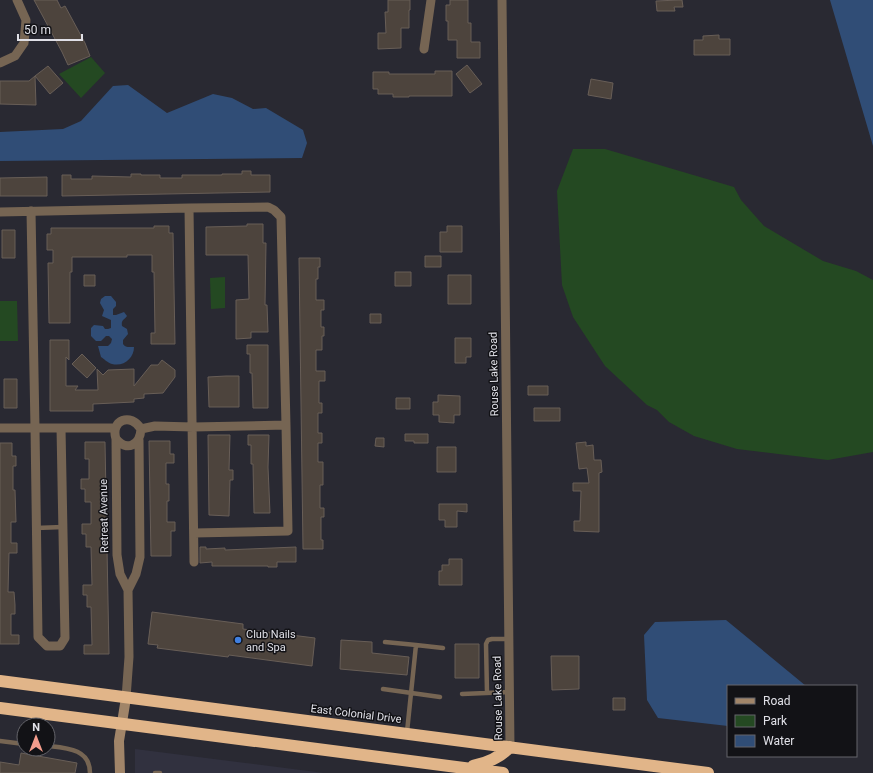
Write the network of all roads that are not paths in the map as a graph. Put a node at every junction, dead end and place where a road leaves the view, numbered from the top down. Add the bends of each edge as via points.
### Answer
1 (17, 0) edge
2 (431, 0) edge
3 (502, 0) edge
4 (424, 49) dead end
5 (0, 63) edge
6 (189, 208) junction
7 (0, 212) edge
8 (31, 212) junction
9 (286, 425) junction
10 (193, 427) junction
11 (0, 428) edge
12 (35, 428) junction
13 (62, 428) junction
14 (115, 428) junction
15 (141, 429) junction
16 (116, 439) junction
17 (139, 440) junction
18 (63, 527) junction
19 (36, 528) junction
20 (194, 533) junction
21 (194, 562) dead end
22 (128, 590) junction
23 (509, 639) junction
24 (385, 642) dead end
25 (416, 645) junction
26 (443, 648) dead end
27 (0, 681) edge
28 (383, 689) dead end
29 (510, 692) junction
30 (411, 693) junction
31 (488, 693) junction
32 (462, 694) dead end
33 (440, 697) dead end
34 (126, 698) junction
35 (0, 708) edge
36 (122, 724) junction
37 (406, 734) junction
38 (0, 741) edge
39 (16, 743) edge
40 (56, 747) edge
41 (510, 747) junction
42 (661, 767) junction
43 (464, 768) junction
44 (484, 772) edge
45 (90, 773) edge
46 (120, 773) edge
47 (155, 773) edge
48 (160, 773) edge
49 (502, 773) edge
50 (644, 773) edge
51 (708, 773) edge

1 - 5 street via 26,20 24,43 15,56
2 - 4 street
3 - 23 street, Rouse Lake Road
6 - 8 street
6 - 9 street via 268,207 281,217
6 - 10 street
7 - 8 street
8 - 12 street
9 - 10 street
9 - 20 street via 288,531
10 - 15 street via 155,426
10 - 20 street
11 - 12 street
12 - 13 street
12 - 19 street
13 - 14 street
13 - 18 street
14 - 15 street via 122,420 127,419 136,422
14 - 16 street
15 - 17 street
16 - 17 street via 124,446 130,446
16 - 22 street, Retreat Avenue via 116,556 120,574
17 - 22 street, Retreat Avenue via 140,557 136,574
18 - 19 lane
18 - 19 street via 65,638 60,646 47,646 38,637
20 - 21 street
22 - 34 street, Retreat Avenue via 129,657
23 - 29 street, Rouse Lake Road
23 - 31 lane via 492,639 486,644
24 - 25 lane
25 - 26 lane
25 - 30 lane
27 - 34 highway, East Colonial Drive
28 - 30 lane
29 - 31 lane
29 - 41 street, Rouse Lake Road
30 - 33 lane
30 - 37 lane
31 - 32 lane
34 - 36 street
34 - 37 highway, East Colonial Drive
35 - 36 highway
36 - 43 highway
36 - 46 street via 119,741
37 - 41 highway, East Colonial Drive
38 - 39 lane
40 - 45 lane via 75,750 81,754 90,766
41 - 42 highway, East Colonial Drive
41 - 43 highway via 502,756 488,763
42 - 50 highway
42 - 51 highway, East Colonial Drive
43 - 44 highway
44 - 49 highway
47 - 48 lane

